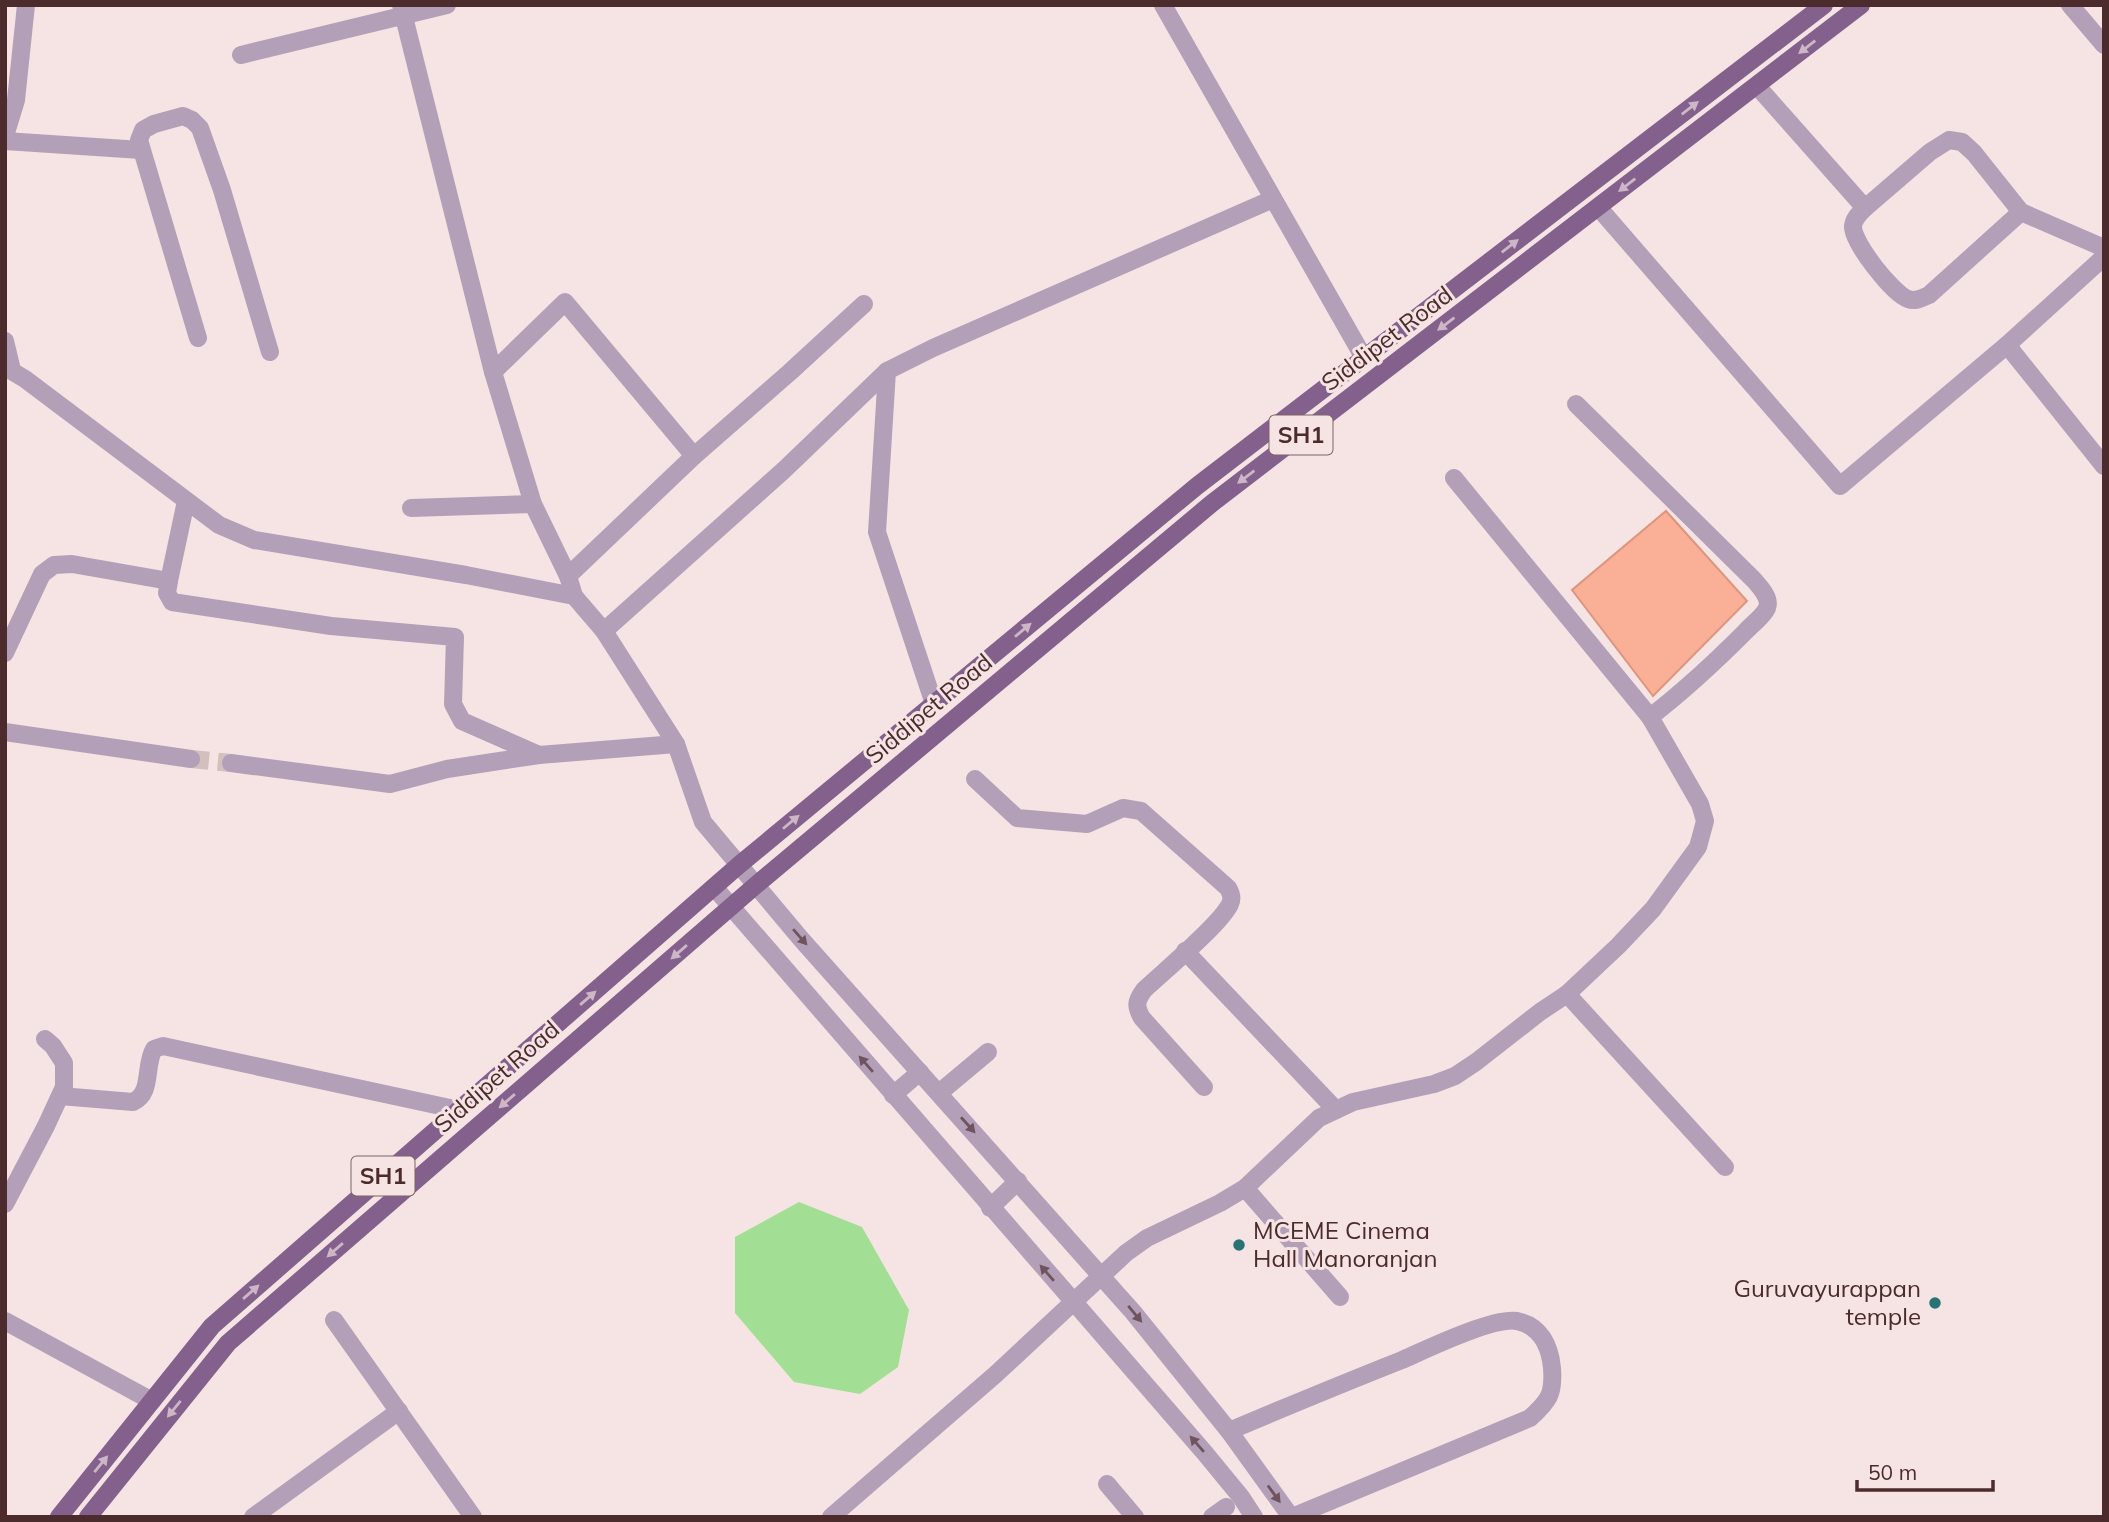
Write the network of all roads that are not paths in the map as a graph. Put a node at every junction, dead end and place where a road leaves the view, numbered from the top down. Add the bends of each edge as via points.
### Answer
1 (26, 5) edge
2 (447, 5) edge
3 (1163, 5) edge
4 (1824, 5) edge
5 (1861, 5) edge
6 (2070, 5) edge
7 (402, 11) edge
8 (2104, 45) edge
9 (241, 55) dead end
10 (1756, 86) junction
11 (5, 138) edge
12 (141, 150) junction
13 (1273, 199) junction
14 (1598, 207) junction
15 (1865, 208) junction
16 (2021, 212) junction
17 (2104, 248) edge
18 (2104, 257) edge
19 (864, 304) dead end
20 (198, 338) dead end
21 (5, 341) edge
22 (2007, 345) junction
23 (270, 352) dead end
24 (1364, 358) junction
25 (9, 368) edge
26 (493, 372) junction
27 (887, 372) junction
28 (1576, 404) dead end
29 (694, 456) junction
30 (2104, 466) edge
31 (1454, 478) dead end
32 (186, 501) junction
33 (533, 504) junction
34 (411, 508) dead end
35 (568, 576) junction
36 (169, 581) junction
37 (574, 596) junction
38 (604, 631) junction
39 (5, 653) edge
40 (934, 704) junction
41 (1650, 717) junction
42 (5, 733) edge
43 (676, 744) junction
44 (539, 755) junction
45 (191, 759) tunnel mouth
46 (231, 764) tunnel mouth
47 (975, 779) dead end
48 (739, 865) junction
49 (756, 885) junction
50 (714, 887) junction
51 (731, 907) junction
52 (1185, 951) junction
53 (1567, 994) junction
54 (45, 1039) dead end
55 (988, 1052) dead end
56 (920, 1072) junction
57 (1204, 1087) dead end
58 (939, 1093) junction
59 (893, 1095) junction
60 (60, 1096) junction
61 (459, 1110) junction
62 (1336, 1110) junction
63 (1725, 1167) dead end
64 (1018, 1181) junction
65 (1245, 1188) junction
66 (5, 1204) edge
67 (990, 1208) junction
68 (1102, 1276) junction
69 (1340, 1297) dead end
70 (1073, 1303) junction
71 (334, 1320) dead end
72 (5, 1321) edge
73 (152, 1401) junction
74 (399, 1412) junction
75 (1229, 1431) junction
76 (1107, 1484) dead end
77 (59, 1517) edge
78 (88, 1517) edge
79 (253, 1517) edge
80 (473, 1517) edge
81 (831, 1517) edge
82 (1135, 1517) edge
83 (1254, 1517) edge
84 (1291, 1517) edge

1 - 11 street via 16,100
2 - 7 street
3 - 13 street
24 -> 4 main road, Siddipet Road / SH1
5 -> 10 main road, Siddipet Road / SH1
6 - 8 street
7 - 9 street
7 - 26 street
10 -> 14 main road, Siddipet Road / SH1
10 - 15 street
11 - 12 street
12 - 20 street
12 - 23 street via 143,130 154,124 183,116 200,128
13 - 24 street
13 - 27 street
14 - 22 street via 1840,486
14 -> 49 main road, Siddipet Road / SH1 via 1211,504
15 - 16 street via 1949,140 1962,142 1974,153
15 - 16 street via 1853,225 1855,239 1900,295 1918,300
16 - 17 street
18 - 22 street
19 - 29 street
21 - 25 street
22 - 30 street
40 -> 24 main road, Siddipet Road / SH1 via 1197,486
25 - 32 street
26 - 29 street via 565,302
26 - 33 street
27 - 38 street
27 - 40 street via 877,532
28 - 41 street via 1754,580 1768,600 1768,608 1728,649
29 - 35 street
31 - 41 street
32 - 36 street
32 - 37 street via 219,525 254,540
33 - 34 street
33 - 35 street
35 - 37 street
36 - 39 street via 54,565 42,574
36 - 44 street via 167,593 172,601 331,626 455,637 453,704 462,721
37 - 38 street
38 - 43 street
48 -> 40 main road, Siddipet Road / SH1
41 - 53 street via 1700,804 1703,835 1653,909
42 - 45 street
43 - 44 street
43 - 48 street via 703,821
44 - 46 street via 447,769 390,784
47 - 52 street via 1017,818 1087,824 1123,808 1141,811 1231,895 1218,921
48 - 49 street
48 - 50 main road, Siddipet Road / SH1
49 - 51 main road, Siddipet Road / SH1
49 -> 56 street
50 - 51 street
61 -> 50 main road, Siddipet Road / SH1
59 -> 51 street
51 -> 78 main road, Siddipet Road / SH1 via 228,1343
52 - 57 street via 1144,990 1136,1007
52 - 62 street
53 - 62 street via 1455,1076
53 - 63 street
54 - 60 street via 64,1063
55 - 58 street
56 - 58 street
56 - 59 street
58 -> 64 street
59 - 67 street
60 - 61 street via 140,1099 145,1093 149,1057 163,1046
60 - 66 street
73 -> 61 main road, Siddipet Road / SH1 via 212,1326
62 - 65 street via 1320,1118
64 - 67 street
64 - 68 street
65 - 68 street via 1147,1238
65 - 69 street
70 -> 67 street
68 - 70 street
68 -> 75 street
70 - 81 street
83 -> 70 street via 1204,1452
71 - 74 street
72 - 73 street
77 -> 73 main road, Siddipet Road / SH1
74 - 79 street
74 - 80 street
75 -> 84 street
75 - 84 street via 1503,1321 1527,1324 1543,1336 1551,1359 1553,1388 1530,1418
76 - 82 street

